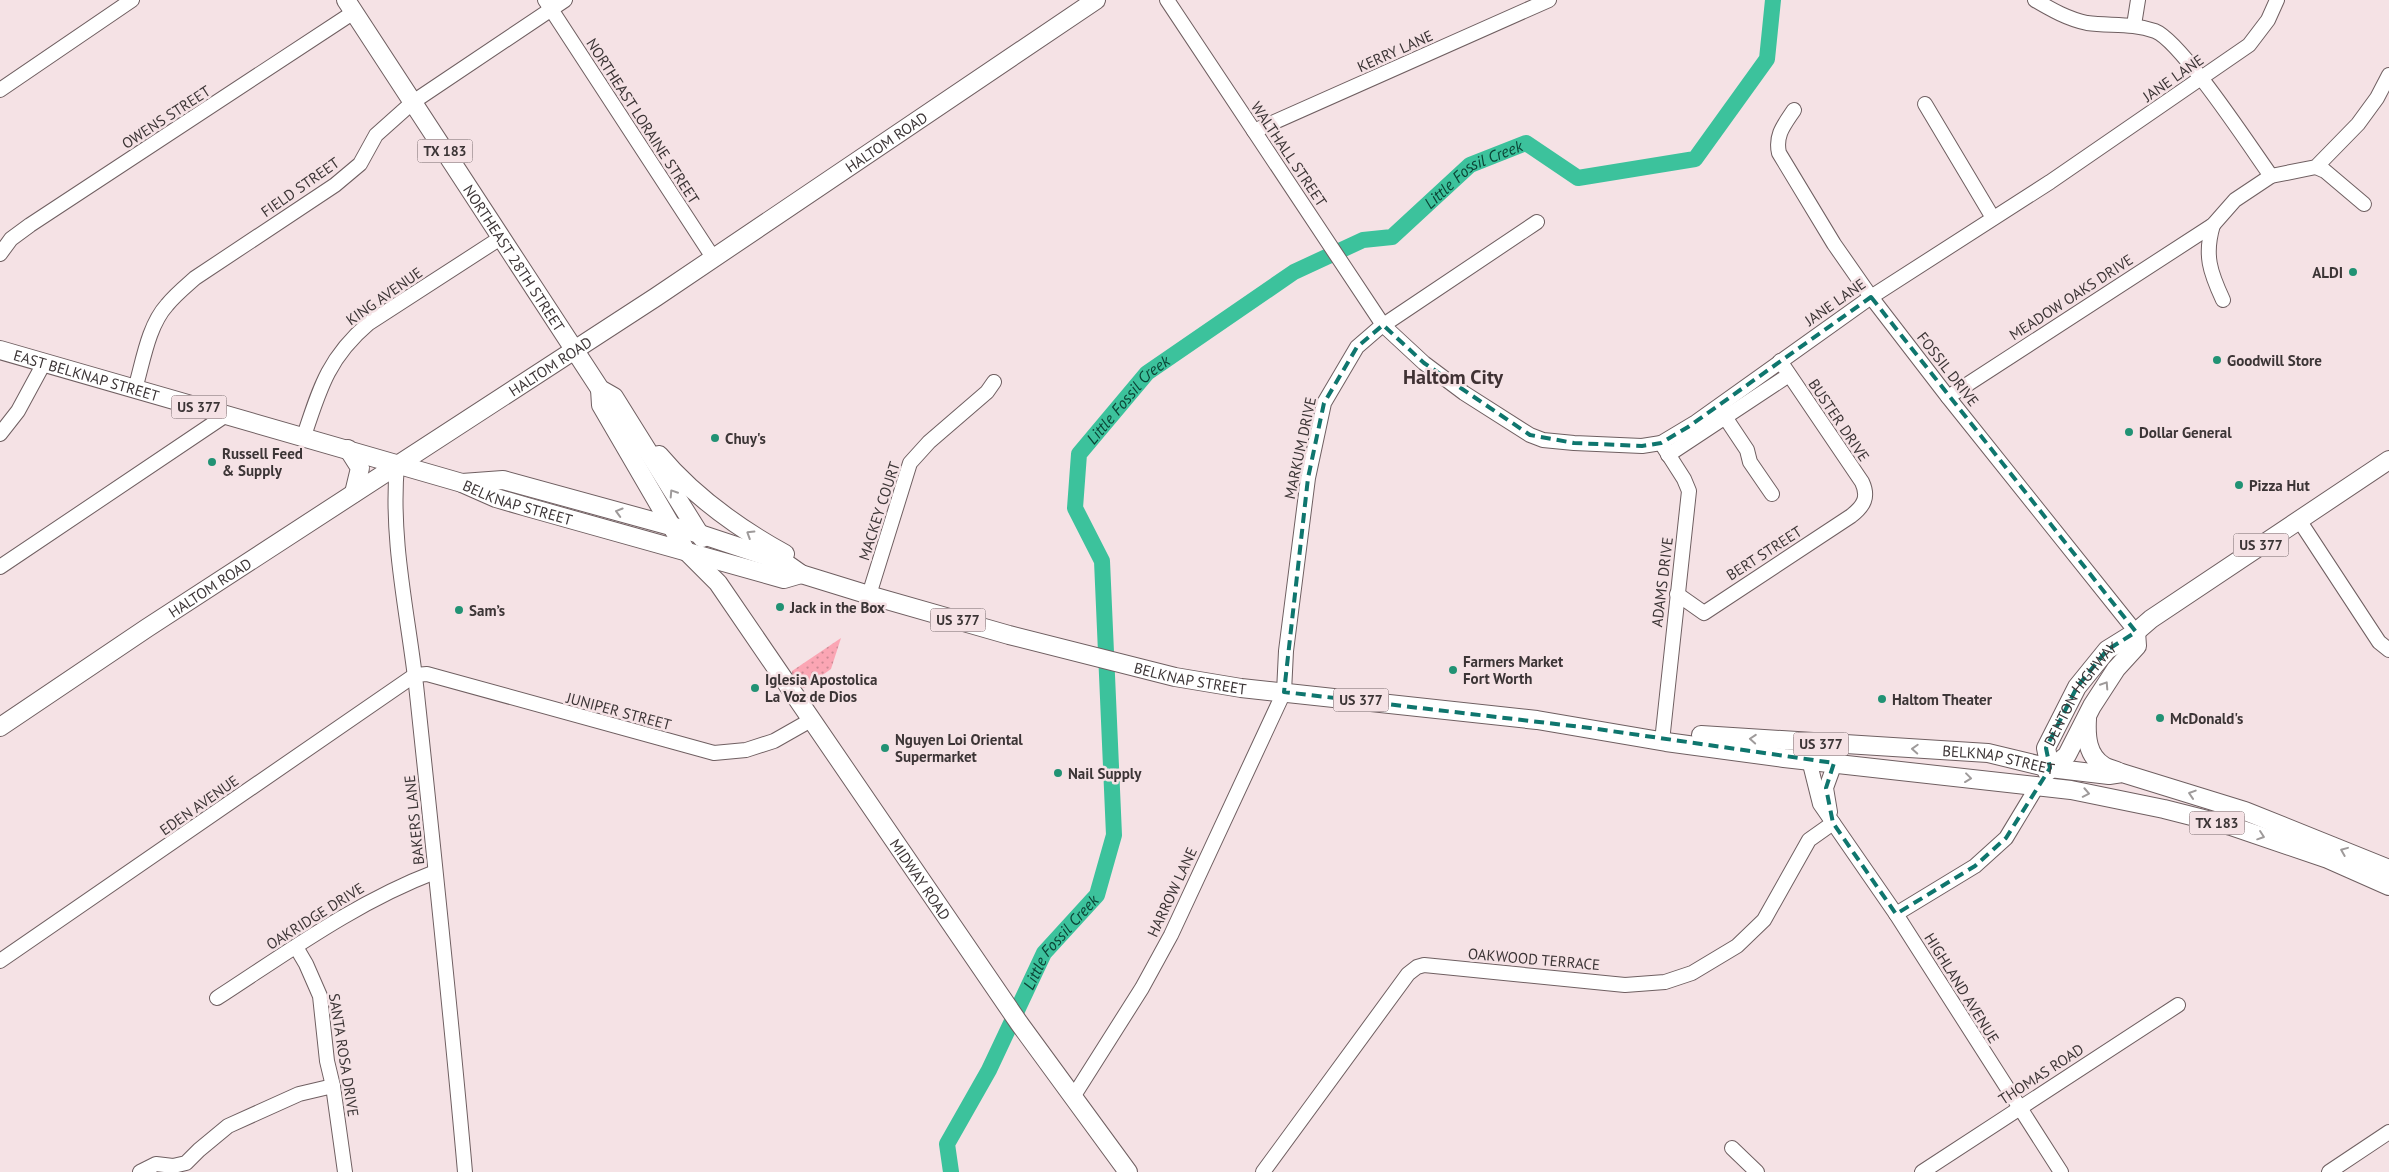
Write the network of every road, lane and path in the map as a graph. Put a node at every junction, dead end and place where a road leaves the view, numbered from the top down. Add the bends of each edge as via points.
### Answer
1 (132, 0) edge
2 (565, 0) edge
3 (1096, 0) edge
4 (1167, 0) edge
5 (1549, 0) edge
6 (2036, 0) edge
7 (2138, 0) edge
8 (2278, 0) edge
9 (548, 5) edge
10 (350, 6) edge
11 (2134, 25) junction
12 (2389, 75) edge
13 (2201, 79) junction
14 (0, 90) edge
15 (414, 102) junction
16 (1925, 104) dead end
17 (1794, 110) dead end
18 (1254, 131) junction
19 (2316, 167) junction
20 (2271, 176) junction
21 (2364, 204) dead end
22 (1993, 218) junction
23 (1537, 222) dead end
24 (2213, 225) junction
25 (502, 237) junction
26 (0, 254) edge
27 (714, 259) junction
28 (1872, 297) junction
29 (2223, 300) dead end
30 (1383, 325) junction
31 (0, 350) edge
32 (576, 350) junction
33 (44, 362) junction
34 (1785, 369) junction
35 (994, 382) dead end
36 (135, 389) junction
37 (600, 389) junction
38 (1948, 397) junction
39 (621, 410) junction
40 (226, 415) junction
41 (1725, 417) junction
42 (0, 434) edge
43 (304, 436) junction
44 (348, 449) junction
45 (1667, 450) junction
46 (2389, 460) edge
47 (397, 465) junction
48 (649, 477) junction
49 (462, 483) junction
50 (354, 494) junction
51 (1772, 494) dead end
52 (1865, 499) joint
53 (640, 518) junction
54 (2299, 520) junction
55 (671, 526) junction
56 (700, 534) junction
57 (686, 551) junction
58 (716, 560) junction
59 (0, 567) edge
60 (801, 574) junction
61 (718, 583) junction
62 (837, 585) junction
63 (1677, 594) junction
64 (869, 595) junction
65 (2136, 632) junction
66 (2389, 650) edge
67 (415, 675) junction
68 (1284, 692) junction
69 (2087, 715) junction
70 (810, 720) junction
71 (0, 727) edge
72 (1590, 728) junction
73 (1663, 732) junction
74 (1810, 760) junction
75 (1835, 763) junction
76 (2050, 768) junction
77 (2122, 773) junction
78 (2038, 785) junction
79 (1832, 823) junction
80 (2370, 862) junction
81 (2389, 865) edge
82 (2389, 869) edge
83 (435, 872) junction
84 (2389, 886) edge
85 (1896, 914) junction
86 (296, 947) junction
87 (0, 960) edge
88 (217, 998) dead end
89 (2178, 1004) dead end
90 (333, 1086) junction
91 (1073, 1097) junction
92 (2018, 1108) junction
93 (2389, 1132) edge
94 (1732, 1148) dead end
95 (190, 1168) edge
96 (140, 1172) edge
97 (345, 1172) edge
98 (465, 1172) edge
99 (1128, 1172) edge
100 (1263, 1172) edge
101 (1757, 1172) edge
102 (1922, 1172) edge
103 (2061, 1172) edge
104 (2329, 1172) edge

1 - 14 street
2 - 9 street, FIELD STREET
3 - 27 main road, HALTOM ROAD
4 - 18 street, WALTHALL STREET
5 - 18 street, KERRY LANE
6 - 11 street via 2061,16 2087,22
7 - 11 street
8 - 13 street, JANE LANE via 2249,45
9 - 15 street, FIELD STREET
9 - 27 street, NORTHEAST LORAINE STREET
10 - 15 main road, NORTHEAST 28TH STREET / TX 183
10 - 26 street, OWENS STREET via 30,225
11 - 13 street via 2157,32 2173,44
12 - 19 street via 2358,124
13 - 20 street
13 - 22 street, JANE LANE
15 - 25 main road, NORTHEAST 28TH STREET / TX 183
15 - 36 street, FIELD STREET via 376,135 360,164 335,185 195,278 166,305 156,320
16 - 22 street
17 - 28 street, FOSSIL DRIVE via 1780,131 1779,153 1834,244
18 - 30 street, WALTHALL STREET
19 - 20 street, MEADOW OAKS DRIVE
19 - 21 street
20 - 24 street, MEADOW OAKS DRIVE via 2236,200
22 - 28 street, JANE LANE
23 - 30 street, MARKUM DRIVE
24 - 29 street, MEADOW OAKS DRIVE via 2207,248 2213,277
24 - 38 street, MEADOW OAKS DRIVE
25 - 32 main road, NORTHEAST 28TH STREET / TX 183
25 - 43 street, KING AVENUE via 350,339 335,358 319,391
27 - 32 main road, HALTOM ROAD
28 - 34 street, JANE LANE
28 - 38 street, FOSSIL DRIVE
30 - 45 street, JANE LANE via 1424,363 1464,393 1530,435 1543,440
30 - 68 street, MARKUM DRIVE via 1357,347 1324,403 1308,478 1286,651
31 - 33 main road, EAST BELKNAP STREET / US 377
32 - 37 main road, NORTHEAST 28TH STREET / TX 183
32 - 47 main road, HALTOM ROAD
33 - 36 main road, EAST BELKNAP STREET / US 377
33 - 42 street via 18,411
34 - 41 street
34 - 45 street, JANE LANE via 1696,422
34 - 52 street, BUSTER DRIVE via 1862,482
35 - 64 street, MACKEY COURT via 910,463
36 - 40 main road, EAST BELKNAP STREET / US 377
37 - 39 main road, NORTHEAST 28TH STREET / TX 183 via 614,397
37 - 48 main road, NORTHEAST 28TH STREET / TX 183 via 600,405
38 - 65 street, FOSSIL DRIVE
39 - 48 main road, NORTHEAST 28TH STREET / TX 183
62 -> 39 main road via 753,536 710,505 670,468
40 - 43 main road, EAST BELKNAP STREET / US 377
40 - 59 street
41 - 45 street
41 - 51 street
43 - 44 main road, EAST BELKNAP STREET / US 377
44 - 47 main road, EAST BELKNAP STREET / US 377
44 - 50 main road via 360,468
45 - 63 street, ADAMS DRIVE via 1689,491
46 - 54 main road, DENTON HIGHWAY / US 377
47 - 49 main road, EAST BELKNAP STREET / US 377
47 - 50 main road, HALTOM ROAD
47 - 67 street, BAKERS LANE via 394,498 398,547
48 - 53 main road via 653,509
48 - 55 main road, NORTHEAST 28TH STREET / TX 183
56 -> 48 main road, NORTHEAST 28TH STREET / TX 183
53 -> 49 main road, BELKNAP STREET / US 377 via 503,480
49 - 57 main road, BELKNAP STREET / US 377 via 496,498
50 - 71 main road, HALTOM ROAD
52 - 63 street, BERT STREET via 1864,505 1851,516 1704,613
53 - 55 main road, BELKNAP STREET / US 377
54 - 65 main road, DENTON HIGHWAY / US 377
54 - 66 street via 2379,642
55 - 56 main road, BELKNAP STREET / US 377
55 - 57 main road, NORTHEAST 28TH STREET / TX 183
56 - 58 main road, NORTHEAST 28TH STREET / TX 183
56 - 60 main road, BELKNAP STREET / US 377 via 784,562
57 - 58 main road, BELKNAP STREET / US 377
57 - 61 main road, MIDWAY ROAD / TX 183
58 - 60 main road, BELKNAP STREET / US 377 via 784,579
58 - 61 main road, MIDWAY ROAD / TX 183
60 - 62 main road, BELKNAP STREET / US 377
61 - 70 main road, MIDWAY ROAD
62 - 64 main road, BELKNAP STREET / US 377
63 - 73 street, ADAMS DRIVE
64 - 68 main road, BELKNAP STREET / US 377 via 1132,667 1175,677
69 -> 65 main road, DENTON HIGHWAY via 2116,669 2137,646
65 - 76 main road, DENTON HIGHWAY / US 377 via 2107,650 2076,688 2046,748
67 - 70 street, JUNIPER STREET via 427,674 714,753 746,750 774,741
67 - 83 street, BAKERS LANE
67 - 87 street, EDEN AVENUE
68 - 72 main road, BELKNAP STREET / US 377
68 - 91 street, HARROW LANE via 1171,935 1142,988
69 - 76 main road, DENTON HIGHWAY via 2067,755
69 - 77 main road via 2086,738 2090,750 2104,766
70 - 91 main road, MIDWAY ROAD
72 - 73 main road, BELKNAP STREET / US 377
72 - 74 main road, BELKNAP STREET / US 377 via 1666,742
76 -> 73 main road, BELKNAP STREET / US 377 via 1988,752
74 - 75 main road, BELKNAP STREET / US 377
74 - 79 street via 1820,804
75 -> 78 main road, BELKNAP STREET / US 377
75 - 79 street via 1826,788
76 - 77 main road, BELKNAP STREET / TX 183 via 2109,775
76 - 78 main road, DENTON HIGHWAY
80 -> 77 main road, BELKNAP STREET / TX 183 via 2244,811
78 -> 84 main road, BELKNAP STREET / TX 183 via 2164,808 2231,826 2328,859
78 - 85 street via 2006,838 1975,866
79 - 85 street, HIGHLAND AVENUE
79 - 100 street, OAKWOOD TERRACE via 1809,840 1764,920 1737,946 1692,973 1665,982 1625,985 1434,966 1416,967
80 - 81 street
80 - 82 main road, BELKNAP STREET / TX 183
83 - 86 street, OAKRIDGE DRIVE via 397,886
83 - 98 street, BAKERS LANE
85 - 92 street, HIGHLAND AVENUE
86 - 88 street, OAKRIDGE DRIVE
86 - 90 street, SANTA ROSA DRIVE via 320,996
89 - 92 street, THOMAS ROAD
90 - 95 street via 299,1094 228,1126 199,1150
90 - 97 street, SANTA ROSA DRIVE
91 - 99 main road, MIDWAY ROAD
92 - 102 street, THOMAS ROAD
92 - 103 street, HIGHLAND AVENUE
93 - 104 street
94 - 101 street
95 - 96 street via 156,1164

